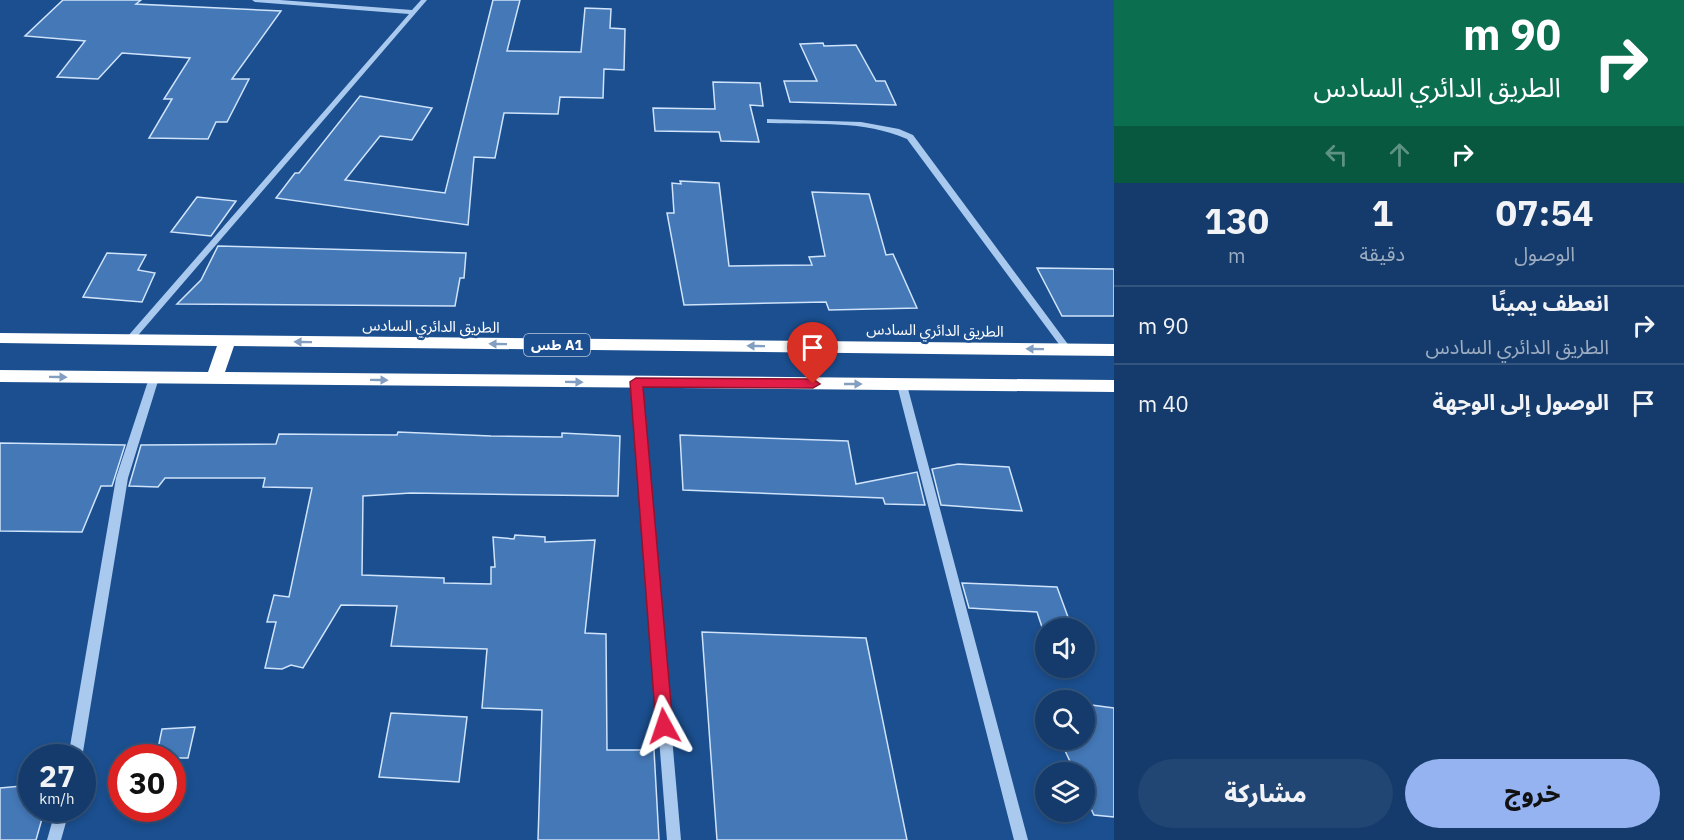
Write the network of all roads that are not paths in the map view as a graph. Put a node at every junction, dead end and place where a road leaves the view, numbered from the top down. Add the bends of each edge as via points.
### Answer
1 (255, 0) edge
2 (424, 0) edge
3 (414, 12) junction
4 (770, 122) dead end
5 (0, 338) edge
6 (131, 338) junction
7 (227, 342) junction
8 (1067, 349) junction
9 (1114, 350) edge
10 (0, 376) edge
11 (154, 378) junction
12 (214, 379) junction
13 (636, 382) junction
14 (902, 385) junction
15 (1114, 386) edge
16 (77, 744) edge
17 (59, 822) edge
18 (54, 840) edge
19 (674, 840) edge
20 (1021, 840) edge

1 - 3 street
2 - 3 street
3 - 6 street
4 - 8 street via 878,126 910,137
5 - 6 highway, الطريق الدائري السادس / طس A1
6 - 7 highway, الطريق الدائري السادس / طس A1
8 -> 7 highway, الطريق الدائري السادس / طس A1
7 - 12 highway
8 - 9 highway, الطريق الدائري السادس / طس A1
10 -> 11 highway
11 - 12 highway
11 - 16 street via 122,478
12 -> 13 highway
13 -> 14 highway
13 - 19 street
14 - 15 highway
14 - 20 street
17 - 18 street

